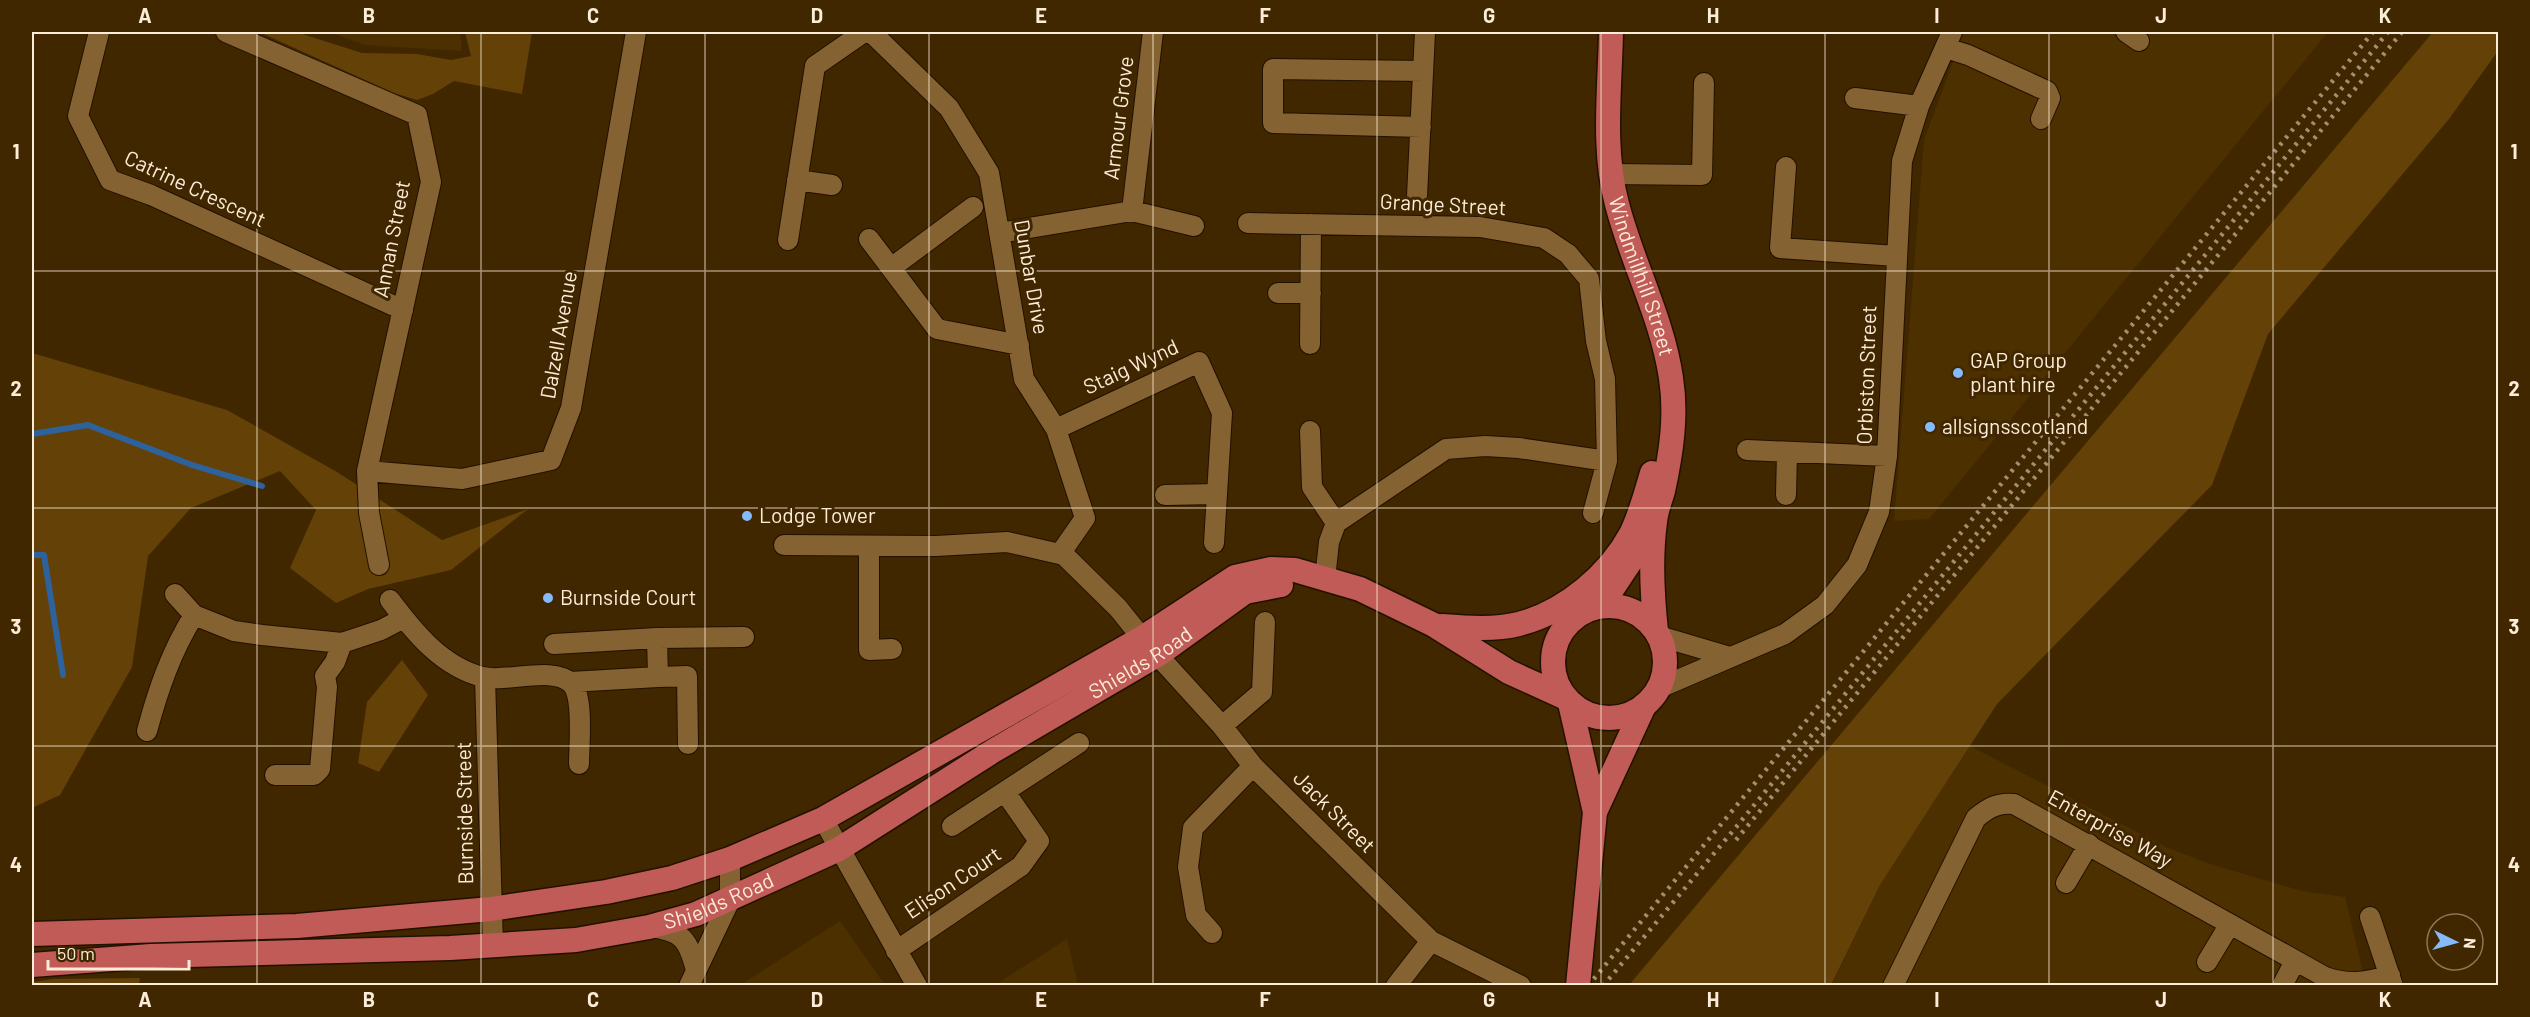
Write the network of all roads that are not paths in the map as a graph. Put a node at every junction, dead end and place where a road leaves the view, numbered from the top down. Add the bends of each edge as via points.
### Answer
1 (99, 32) edge
2 (226, 32) edge
3 (636, 32) edge
4 (864, 32) edge
5 (871, 32) edge
6 (1153, 32) edge
7 (1425, 32) edge
8 (1611, 32) edge
9 (1949, 40) edge
10 (1423, 71) junction
11 (1704, 83) dead end
12 (1855, 98) dead end
13 (1919, 106) junction
14 (2041, 119) dead end
15 (1421, 127) junction
16 (1786, 167) dead end
17 (1612, 174) junction
18 (797, 180) junction
19 (832, 185) dead end
20 (1417, 196) dead end
21 (973, 207) dead end
22 (1132, 211) junction
23 (1248, 223) dead end
24 (1311, 224) junction
25 (1194, 225) dead end
26 (999, 233) junction
27 (868, 239) dead end
28 (788, 240) dead end
29 (1896, 256) junction
30 (891, 268) junction
31 (1278, 293) dead end
32 (1311, 293) junction
33 (403, 310) junction
34 (1311, 344) dead end
35 (1019, 345) junction
36 (1673, 405) junction
37 (1056, 429) junction
38 (1310, 431) dead end
39 (1747, 450) dead end
40 (1787, 452) junction
41 (1887, 456) junction
42 (1607, 461) junction
43 (367, 471) junction
44 (1217, 494) junction
45 (1165, 495) dead end
46 (1786, 495) dead end
47 (1593, 513) dead end
48 (1655, 519) junction
49 (1336, 523) junction
50 (1214, 543) dead end
51 (784, 545) dead end
52 (868, 546) junction
53 (1060, 554) junction
54 (379, 565) dead end
55 (1325, 579) junction
56 (175, 594) dead end
57 (390, 600) dead end
58 (1601, 606) junction
59 (194, 615) junction
60 (404, 618) junction
61 (1265, 622) dead end
62 (1434, 625) junction
63 (1564, 627) junction
64 (1657, 633) junction
65 (744, 637) dead end
66 (657, 638) junction
67 (1464, 642) junction
68 (342, 643) junction
69 (554, 644) dead end
70 (1151, 646) junction
71 (892, 650) dead end
72 (1730, 657) junction
73 (658, 677) junction
74 (485, 678) junction
75 (570, 682) junction
76 (1652, 697) junction
77 (1567, 700) junction
78 (1222, 726) junction
79 (147, 731) dead end
80 (1079, 743) dead end
81 (688, 744) dead end
82 (579, 764) dead end
83 (1253, 766) junction
84 (275, 775) dead end
85 (1005, 792) junction
86 (1595, 812) junction
87 (824, 819) junction
88 (952, 826) dead end
89 (2089, 844) junction
90 (839, 849) junction
91 (730, 859) junction
92 (2066, 883) dead end
93 (730, 900) junction
94 (491, 909) junction
95 (2370, 918) dead end
96 (2230, 924) junction
97 (649, 927) junction
98 (1212, 933) dead end
99 (32, 934) edge
100 (1431, 941) junction
101 (494, 946) junction
102 (896, 951) junction
103 (2295, 961) junction
104 (2207, 962) dead end
105 (32, 965) edge
106 (692, 978) edge
107 (2391, 980) edge
108 (917, 986) edge
109 (1396, 986) edge
110 (1521, 986) edge
111 (1578, 986) edge
112 (1893, 986) edge
113 (2282, 986) edge

1 - 33 street, Catrine Crescent via 78,116 110,180
2 - 33 street, Annan Street via 417,116 431,182
3 - 43 street, Dalzell Avenue via 571,408 551,460 462,479
4 - 18 street via 815,66
5 - 26 street, Dunbar Drive via 949,108 989,173
6 - 22 street, Armour Grove
7 - 10 street
8 - 17 main road, Windmillhill Street
9 - 13 street, Orbiston Street
9 - 14 street via 1968,55 2047,91 2050,98
10 - 15 street
10 - 15 street via 1272,69 1273,123
11 - 17 street via 1702,175
12 - 13 street
13 - 29 street, Orbiston Street via 1902,161
15 - 20 street
16 - 29 street via 1779,248
17 - 36 main road, Windmillhill Street via 1630,250 1662,335
18 - 19 street
18 - 28 street
21 - 30 street
22 - 25 street, Armour Grove
22 - 26 street, Armour Grove
23 - 24 street, Grange Street
24 - 32 street
24 - 42 street, Grange Street via 1480,228 1544,238 1568,254 1589,279 1605,379
26 - 35 street, Dunbar Drive
27 - 30 street
29 - 41 street, Orbiston Street
30 - 35 street via 937,329
31 - 32 street
32 - 34 street
33 - 43 street, Annan Street
35 - 37 street, Dunbar Drive via 1024,379
36 - 48 main road, Windmillhill Street via 1671,452
36 - 62 main road via 1632,533 1601,575 1567,602 1519,624 1476,628
37 - 44 street, Staig Wynd via 1199,362 1221,413
37 - 53 street, Dunbar Drive via 1084,518
38 - 49 street via 1312,488
39 - 40 street
40 - 41 street
40 - 46 street
41 - 72 street, Orbiston Street via 1879,512 1857,565 1825,605 1785,634
42 - 47 street, Grange Street
42 - 49 street via 1519,448 1446,449
43 - 54 street, Annan Street via 369,513
44 - 45 street
44 - 50 street, Staig Wynd
48 - 58 main road, Windmillhill Street
48 - 64 main road, Windmillhill Street via 1652,583
49 - 55 street via 1329,542
51 - 52 street
52 - 53 street via 1007,542
52 - 71 street via 869,650
53 - 70 street, Jack Street via 1118,608
55 - 62 main road, Shields Road via 1360,589
55 - 70 main road, Shields Road via 1245,592
56 - 59 street
57 - 60 street
58 - 63 main road via 1587,609
58 - 64 main road via 1632,610
59 - 68 street via 234,631
59 - 79 street via 177,642 159,686
60 - 68 street
60 - 74 street via 439,656 457,668
61 - 78 street via 1262,692
62 - 67 main road, Shields Road
63 - 67 main road via 1516,639
63 - 77 main road via 1552,662 1555,680
64 - 72 street
64 - 76 main road via 1665,653 1665,671
65 - 66 street
66 - 69 street
66 - 73 street
67 - 77 main road, Shields Road via 1509,672
68 - 84 street via 325,676 320,769 314,776
70 - 78 street, Jack Street
70 - 87 main road, Shields Road
70 - 90 main road, Shields Road
72 - 76 street, Orbiston Street
73 - 75 street
73 - 81 street via 687,676
74 - 75 street via 557,676
74 - 94 street, Burnside Street
75 - 82 street via 579,693
76 - 77 main road via 1620,718 1587,714
76 - 86 main road
77 - 86 main road
78 - 83 street, Jack Street
80 - 85 street
83 - 98 street via 1193,828 1188,867 1196,915
83 - 100 street, Jack Street
85 - 88 street
85 - 102 street, Elison Court via 1039,841 1022,866
86 - 111 main road
87 - 90 street
87 - 91 main road, Shields Road
89 - 92 street
89 - 96 street, Enterprise Way
89 - 112 street, Enterprise Way via 2014,804 2005,803 1983,812 1976,818
90 - 93 main road, Shields Road
90 - 102 street
91 - 93 street
91 - 94 main road, Shields Road via 672,878 606,892
93 - 97 main road, Shields Road
93 - 106 street
94 - 99 main road, Shields Road via 297,926
94 - 101 street, Burnside Street
95 - 107 street, Enterprise Way
96 - 103 street, Enterprise Way
96 - 104 street
97 - 101 main road, Shields Road via 576,940
97 - 106 street via 676,932 690,947
100 - 109 street
100 - 110 street, Jack Street
101 - 105 main road, Shields Road via 151,956
102 - 108 street
103 - 107 street, Enterprise Way via 2338,982
103 - 113 street

